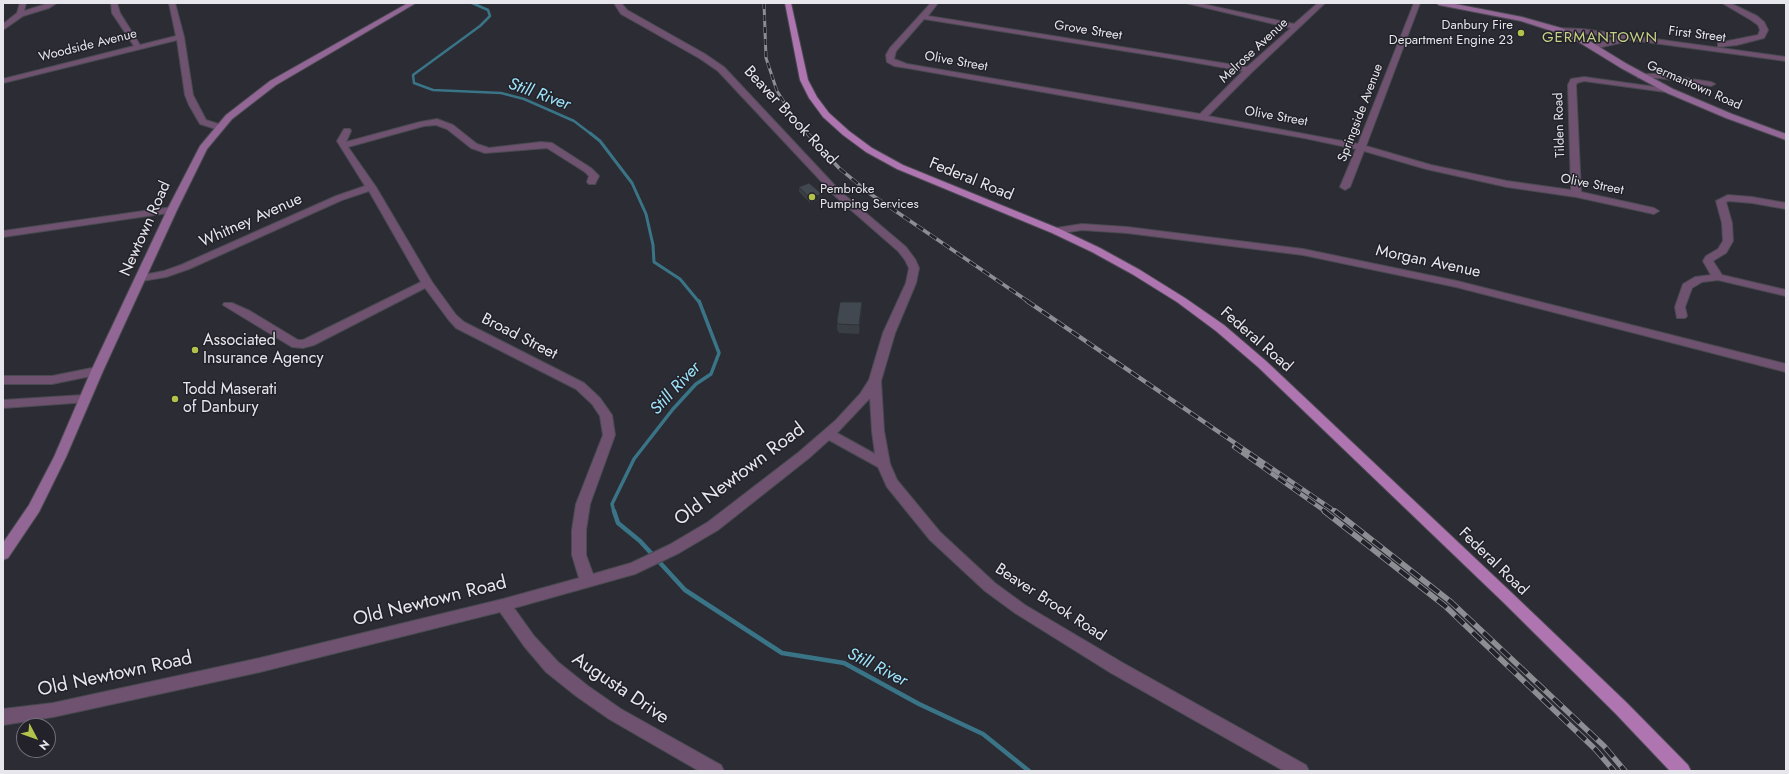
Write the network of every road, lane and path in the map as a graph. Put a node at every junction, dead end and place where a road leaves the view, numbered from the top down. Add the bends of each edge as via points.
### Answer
1 (23, 3) edge
2 (54, 3) edge
3 (114, 3) edge
4 (172, 3) edge
5 (413, 3) edge
6 (617, 3) edge
7 (788, 3) edge
8 (935, 3) edge
9 (1189, 3) edge
10 (1322, 3) edge
11 (1417, 3) edge
12 (1439, 3) edge
13 (1724, 3) edge
14 (20, 14) junction
15 (922, 18) junction
16 (1296, 27) junction
17 (3, 28) edge
18 (1558, 30) junction
19 (180, 37) junction
20 (1634, 39) junction
21 (1688, 45) junction
22 (138, 47) junction
23 (1594, 47) junction
24 (1786, 59) edge
25 (1249, 70) junction
26 (1641, 76) junction
27 (3, 81) edge
28 (1711, 84) dead end
29 (1670, 91) junction
30 (1202, 117) junction
31 (219, 128) junction
32 (347, 132) dead end
33 (1786, 137) edge
34 (343, 146) junction
35 (1361, 148) junction
36 (592, 182) dead end
37 (371, 187) junction
38 (1345, 187) dead end
39 (1576, 194) junction
40 (1786, 206) edge
41 (172, 210) junction
42 (1654, 211) dead end
43 (1056, 231) junction
44 (3, 234) edge
45 (1718, 277) junction
46 (142, 278) junction
47 (427, 283) junction
48 (1786, 293) edge
49 (228, 305) dead end
50 (1681, 316) dead end
51 (1786, 368) edge
52 (97, 371) junction
53 (3, 380) edge
54 (875, 381) junction
55 (84, 399) junction
56 (3, 404) edge
57 (828, 434) junction
58 (883, 464) junction
59 (3, 554) edge
60 (588, 582) junction
61 (503, 605) junction
62 (3, 717) edge
63 (715, 771) edge
64 (1300, 771) edge
65 (1682, 771) edge

1 - 14 street
2 - 14 street
3 - 22 street via 116,13
4 - 19 street
5 - 31 main road, Newtown Road via 273,83 228,117
6 - 54 street, Beaver Brook Road via 624,12 721,69 838,194 902,249 910,259 914,268 911,283 889,333
7 - 43 main road, Federal Road via 804,80 826,115 846,133 869,150 900,167
8 - 15 street
9 - 16 street
10 - 16 street, Melrose Avenue
11 - 35 street, Springside Avenue
12 - 18 main road, Germantown Road
13 - 21 street via 1754,18 1761,24 1763,33 1756,38 1738,43
14 - 17 street
15 - 25 street, Grove Street
15 - 30 street, Olive Street via 893,50 890,60 907,66
16 - 25 street, Melrose Avenue
18 - 20 street, First Street
18 - 23 main road, Germantown Road
19 - 22 street, Woodside Avenue
19 - 31 street via 193,105 203,122
20 - 21 street, First Street
20 - 23 street via 1618,40
21 - 24 street, First Street
22 - 27 street, Woodside Avenue
23 - 26 main road, Germantown Road
25 - 30 street, Melrose Avenue
26 - 28 street via 1659,76
26 - 29 main road, Germantown Road
29 - 33 main road, Germantown Road
29 - 39 street, Tilden Road via 1584,79 1574,81 1572,85
30 - 35 street, Olive Street
31 - 41 main road, Newtown Road via 202,148
32 - 34 street via 341,141
34 - 36 street via 437,122 450,127 474,146 488,152 549,146 588,170 594,176
34 - 37 street, Broad Street
35 - 38 street, Springside Avenue
35 - 39 street, Olive Street via 1401,160 1507,184
37 - 46 street, Whitney Avenue via 339,198 186,267
37 - 47 street, Broad Street
39 - 42 street, Olive Street
40 - 45 street via 1728,198 1721,201 1728,241 1722,251 1708,261
41 - 44 street
41 - 46 main road, Newtown Road
43 - 51 street, Morgan Avenue via 1082,227 1127,230 1304,252 1457,284
43 - 65 main road, Federal Road via 1136,272 1181,300 1220,328 1262,364 1514,604
45 - 48 street
45 - 50 street via 1699,280 1687,286 1680,307
46 - 52 main road, Newtown Road
47 - 49 street via 310,342 296,344 246,313
47 - 60 street, Broad Street via 460,325 580,386 606,415 609,435 583,504 579,530 579,556
52 - 53 street via 52,380
52 - 55 main road, Newtown Road
54 - 57 street, Old Newtown Road
54 - 58 street, Beaver Brook Road
55 - 56 street
55 - 59 main road, Newtown Road via 60,457 34,508
57 - 58 street, Old Newtown Road
57 - 60 street, Old Newtown Road via 713,526 642,565
58 - 64 street, Beaver Brook Road via 892,483 935,536 990,587 1020,609 1116,668
60 - 61 street, Old Newtown Road
61 - 62 street, Old Newtown Road via 260,665 53,710
61 - 63 street, Augusta Drive via 552,666 582,692 615,714

